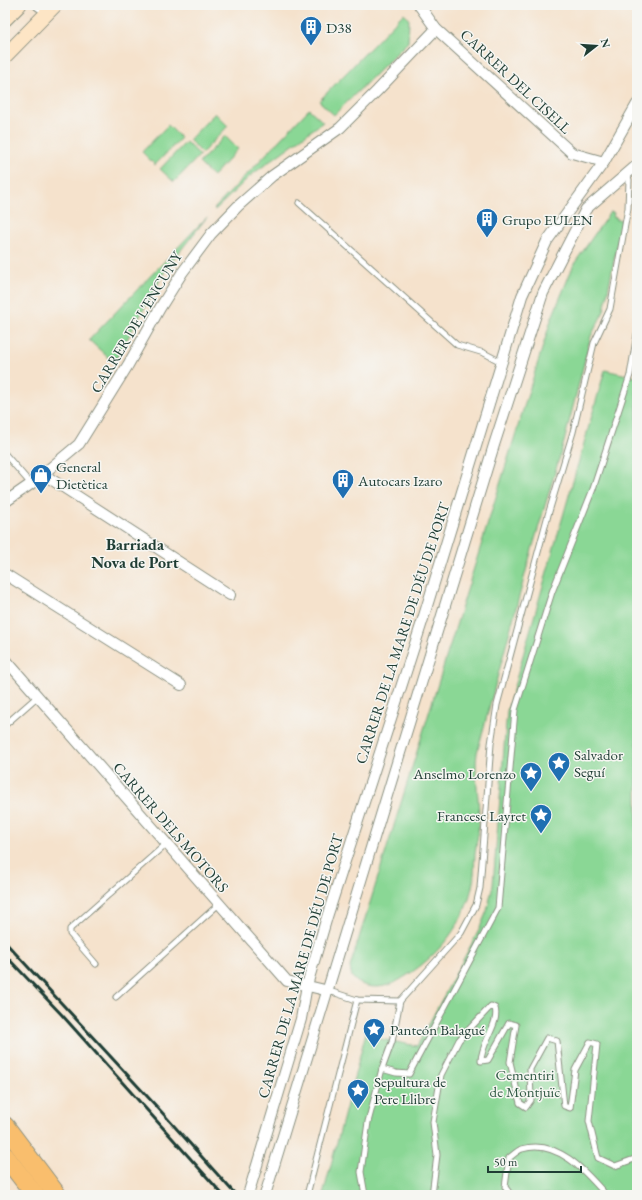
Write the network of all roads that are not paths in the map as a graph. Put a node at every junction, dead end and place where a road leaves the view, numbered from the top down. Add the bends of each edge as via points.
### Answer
1 (19, 5) edge
2 (419, 5) edge
3 (47, 7) edge
4 (5, 19) edge
5 (436, 28) junction
6 (5, 56) edge
7 (637, 104) edge
8 (604, 162) junction
9 (637, 165) edge
10 (627, 173) junction
11 (299, 203) dead end
12 (637, 334) edge
13 (501, 362) junction
14 (5, 454) edge
15 (43, 474) junction
16 (31, 484) junction
17 (5, 502) edge
18 (5, 574) edge
19 (230, 595) dead end
20 (5, 659) edge
21 (181, 685) dead end
22 (38, 696) junction
23 (5, 725) edge
24 (166, 844) junction
25 (219, 904) junction
26 (96, 964) dead end
27 (306, 985) junction
28 (329, 991) junction
29 (116, 998) dead end
30 (357, 1000) junction
31 (400, 1001) junction
32 (382, 1069) junction
33 (5, 1126) edge
34 (5, 1156) edge
35 (637, 1158) edge
36 (35, 1195) edge
37 (57, 1195) edge
38 (248, 1195) edge
39 (265, 1195) edge
40 (307, 1195) edge
41 (365, 1195) edge
42 (432, 1195) edge
43 (511, 1195) edge
44 (606, 1195) edge

1 - 4 main road
2 - 5 street, CARRER DEL CISELL
3 - 6 main road
5 - 8 street, CARRER DEL CISELL via 572,153
5 - 15 street, CARRER DE L'ENCUNY via 340,128 272,176 210,234 160,308 128,366 79,444
7 - 8 street, CARRER DE LA MARE DE DÉU DE PORT
8 - 13 street, CARRER DE LA MARE DE DÉU DE PORT via 547,241 522,296
9 - 10 street, CARRER DE LA MARE DE DÉU DE PORT
10 - 28 street, CARRER DE LA MARE DE DÉU DE PORT via 586,209 543,293 494,445
10 - 31 lane via 630,180 628,208 610,309 594,343 573,432 497,705 491,744 480,888 476,905 461,933
11 - 13 lane via 457,344
12 - 32 lane via 630,375 621,404 593,488 552,592 515,710 498,908 409,1074
13 - 27 street, CARRER DE LA MARE DE DÉU DE PORT via 423,619
14 - 16 lane
15 - 16 street, CARRER DE L'ENCUNY
15 - 19 street
16 - 17 street, CARRER DE L'ENCUNY
18 - 21 street
20 - 22 street, CARRER DELS MOTORS
22 - 23 lane
22 - 24 street, CARRER DELS MOTORS
24 - 25 street, CARRER DELS MOTORS
24 - 26 lane via 70,930 70,934
25 - 27 street, CARRER DELS MOTORS via 287,981
25 - 29 lane
27 - 28 street, CARRER DELS MOTORS
27 - 38 street, CARRER DE LA MARE DE DÉU DE PORT via 300,1019
28 - 30 lane
28 - 39 street, CARRER DE LA MARE DE DÉU DE PORT via 316,1023
30 - 31 lane
30 - 40 lane
31 - 32 lane via 392,1042
32 - 41 lane via 368,1122 361,1172
33 - 37 highway
34 - 36 highway
35 - 42 lane via 616,1166 598,1158 589,1120 597,1044 590,1042 574,1070 570,1108 564,1106 557,1041 547,1038 530,1069 531,1100 526,1107 520,1103 510,1062 516,1025 509,1023 488,1060 481,1061 481,1051 496,1018 495,1008 491,1006 459,1040 441,1075 433,1122 437,1155
43 - 44 lane via 505,1187 509,1158 521,1149 540,1147 560,1152 581,1168

